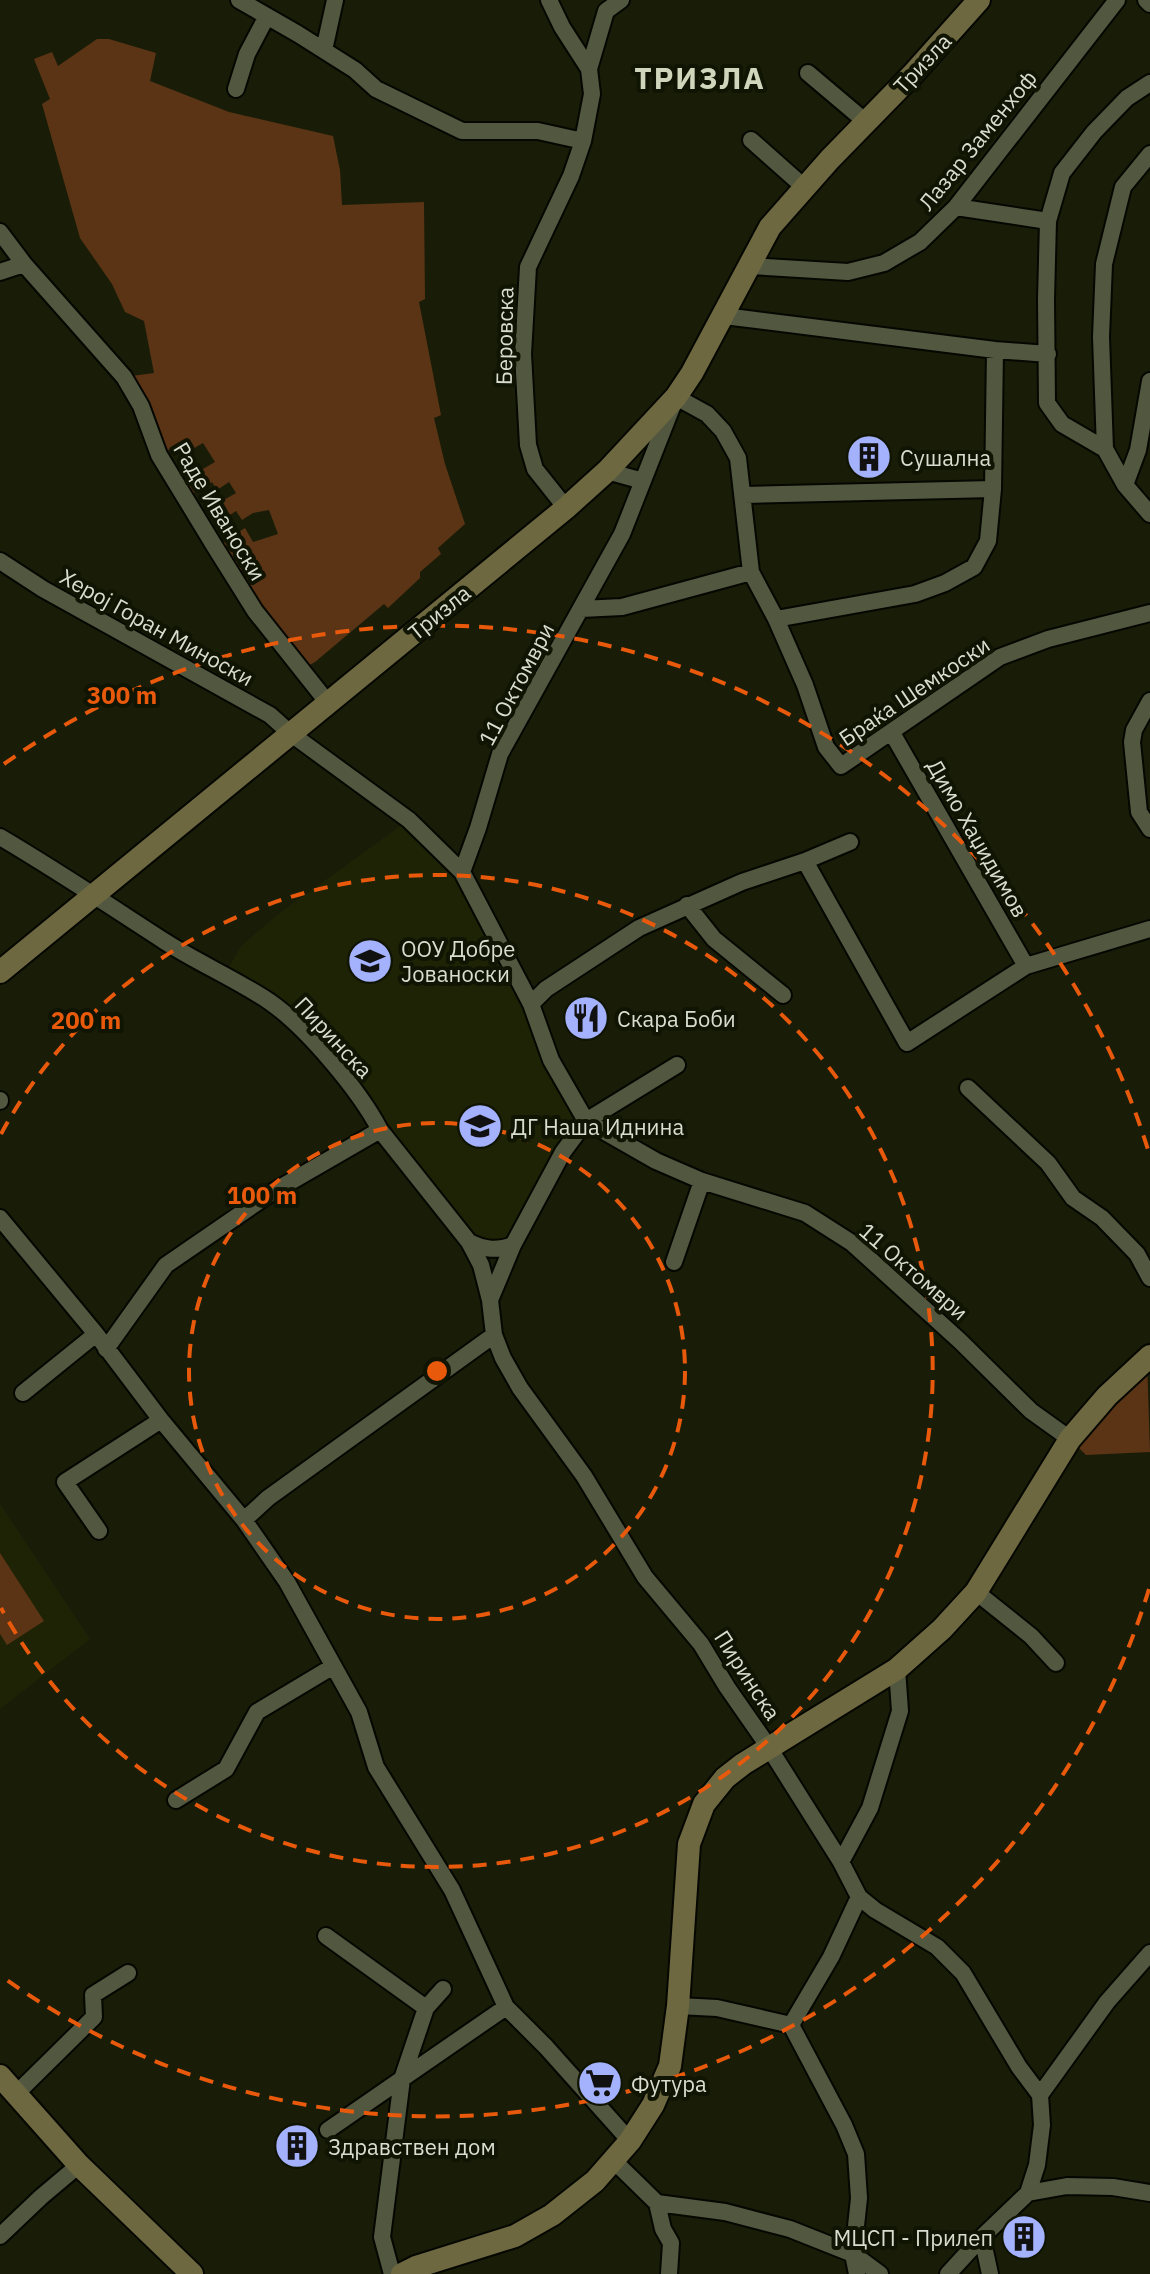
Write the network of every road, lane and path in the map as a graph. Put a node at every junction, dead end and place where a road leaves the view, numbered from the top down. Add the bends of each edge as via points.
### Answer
1 (239, 0) edge
2 (335, 0) edge
3 (549, 0) edge
4 (621, 0) edge
5 (1117, 0) edge
6 (977, 1) edge
7 (267, 16) junction
8 (324, 50) junction
9 (589, 69) junction
10 (808, 73) dead end
11 (1150, 83) edge
12 (236, 89) dead end
13 (866, 122) junction
14 (751, 140) dead end
15 (583, 141) junction
16 (1150, 154) edge
17 (804, 187) junction
18 (956, 207) junction
19 (1048, 221) junction
20 (0, 232) edge
21 (24, 264) junction
22 (750, 266) junction
23 (0, 272) edge
24 (724, 316) junction
25 (995, 350) junction
26 (1048, 354) junction
27 (1150, 381) edge
28 (676, 397) junction
29 (1105, 449) junction
30 (607, 471) junction
31 (643, 481) junction
32 (1125, 485) junction
33 (993, 489) junction
34 (744, 495) junction
35 (566, 508) junction
36 (1150, 514) edge
37 (0, 561) edge
38 (751, 572) junction
39 (581, 609) junction
40 (1150, 613) edge
41 (776, 619) junction
42 (1150, 701) edge
43 (328, 703) junction
44 (290, 733) junction
45 (892, 733) junction
46 (1150, 829) edge
47 (0, 837) edge
48 (850, 842) dead end
49 (805, 861) junction
50 (462, 872) junction
51 (95, 895) junction
52 (687, 905) junction
53 (1150, 929) edge
54 (1026, 966) junction
55 (0, 972) edge
56 (783, 995) dead end
57 (531, 1004) junction
58 (677, 1065) dead end
59 (968, 1088) dead end
60 (586, 1121) junction
61 (380, 1130) junction
62 (702, 1181) junction
63 (0, 1218) edge
64 (469, 1242) junction
65 (513, 1245) junction
66 (674, 1262) dead end
67 (1150, 1278) edge
68 (490, 1300) junction
69 (96, 1334) junction
70 (494, 1335) junction
71 (106, 1349) junction
72 (1150, 1356) edge
73 (23, 1393) dead end
74 (161, 1420) junction
75 (1070, 1439) junction
76 (244, 1520) junction
77 (99, 1531) dead end
78 (976, 1592) junction
79 (1056, 1663) dead end
80 (332, 1667) junction
81 (897, 1669) junction
82 (768, 1746) junction
83 (176, 1800) dead end
84 (841, 1862) junction
85 (859, 1897) junction
86 (326, 1936) dead end
87 (1150, 1953) edge
88 (128, 1973) dead end
89 (443, 1989) dead end
90 (678, 2006) junction
91 (506, 2007) junction
92 (426, 2008) junction
93 (791, 2025) junction
94 (0, 2076) edge
95 (402, 2079) junction
96 (16, 2094) junction
97 (1040, 2095) junction
98 (328, 2130) dead end
99 (630, 2141) junction
100 (613, 2160) junction
101 (79, 2165) junction
102 (1028, 2193) junction
103 (1150, 2193) edge
104 (657, 2203) junction
105 (0, 2236) edge
106 (982, 2237) junction
107 (853, 2254) junction
108 (192, 2274) edge
109 (392, 2274) edge
110 (402, 2274) edge
111 (669, 2274) edge
112 (857, 2274) edge
113 (880, 2274) edge
114 (948, 2274) edge
115 (990, 2274) edge

1 - 7 street
2 - 8 street
3 - 9 street
4 - 9 street, Беровска via 606,11
5 - 18 street, Лазар Заменхоф
6 - 13 street, Тризла
7 - 8 street
7 - 12 street
8 - 15 street via 376,89 462,131 538,131
9 - 15 street, Беровска via 592,94
10 - 13 street
11 - 19 street via 1127,98 1062,173
13 - 17 street, Тризла
14 - 17 street
15 - 35 street, Беровска via 528,267 523,354 528,445 535,469
16 - 29 street via 1123,187 1104,264
17 - 22 street, Тризла via 770,227
18 - 19 street
18 - 22 street, Лазар Заменхоф via 920,242 884,263 848,272
19 - 26 street
20 - 21 street, Раде Иваноски
21 - 23 street
21 - 43 street, Раде Иваноски via 124,377 159,455 255,611
22 - 24 street, Тризла
24 - 25 street
24 - 28 street, Тризла
25 - 26 street
25 - 33 street
26 - 29 street via 1047,403 1062,424
27 - 32 street via 1138,450
28 - 30 street, Тризла
28 - 31 street, 11 Октомври
28 - 34 street via 707,414 723,431 738,458
29 - 32 street
30 - 31 street
30 - 35 street, Тризла
31 - 39 street, 11 Октомври via 622,534
32 - 36 street
33 - 34 street
33 - 41 street via 988,541 974,567 915,594
34 - 38 street
35 - 43 street, Тризла
37 - 44 street, Херој Горан Миноски via 270,715
38 - 39 street, 11 Октомври via 622,607
38 - 41 street
39 - 50 street, 11 Октомври via 500,754
40 - 45 street, Браќа Шемкоски via 1000,657
41 - 45 street, Браќа Шемкоски via 826,747 841,766
42 - 46 street via 1132,742 1139,812
43 - 44 street, Тризла
44 - 50 street via 409,820
44 - 51 street, Тризла
45 - 54 street, Димо Хаџидимов
47 - 51 street, Пиринска
48 - 49 street
49 - 52 street
49 - 54 street via 907,1043
50 - 57 street
51 - 55 street, Тризла
51 - 61 street, Пиринска via 270,1002 302,1028 370,1110
52 - 56 street via 714,939
52 - 57 street via 639,928
53 - 54 street
57 - 60 street via 551,1060
58 - 60 street
59 - 67 street via 1048,1163 1073,1198 1102,1218 1137,1254
60 - 62 street, 11 Октомври
60 - 65 street, Пиринска via 563,1152
61 - 64 street, Пиринска
61 - 71 street via 271,1193 166,1265
62 - 66 street
62 - 75 street, 11 Октомври via 805,1213 852,1243 1031,1411
63 - 69 street
64 - 65 street via 499,1250
64 - 68 street, Пиринска
65 - 68 street, Пиринска
68 - 70 street, Пиринска
69 - 71 street
69 - 73 street
70 - 76 street
70 - 82 street, Пиринска via 520,1388 584,1476 645,1577 689,1627
71 - 74 street
72 - 75 street
74 - 76 street
74 - 77 street via 65,1482
75 - 78 street
76 - 80 street via 287,1582
78 - 79 street
78 - 81 street
80 - 83 street via 257,1712 226,1769
80 - 91 street via 359,1712 376,1767 452,1890
81 - 82 street
81 - 84 street via 900,1711 870,1808
82 - 84 street, Пиринска
82 - 90 street via 725,1778 704,1804 689,1844
84 - 85 street, Пиринска
85 - 93 street
85 - 97 street, Пиринска via 937,1947 963,1973
86 - 92 street
87 - 97 street
88 - 96 street via 93,1995 94,2017
89 - 92 street
90 - 93 street via 717,2008
90 - 99 street via 670,2066
91 - 95 street
91 - 99 street
92 - 95 street
93 - 107 street via 856,2154 859,2198
94 - 96 street
95 - 98 street
95 - 109 street via 382,2237
96 - 101 street
97 - 102 street via 1039,2151
99 - 100 street
100 - 104 street
100 - 110 street via 552,2215 515,2236
101 - 105 street
101 - 108 street
102 - 103 street via 1067,2186
102 - 106 street
104 - 107 street via 725,2212 790,2229
104 - 111 street via 671,2243
106 - 114 street
106 - 115 street
107 - 112 street
107 - 113 street

